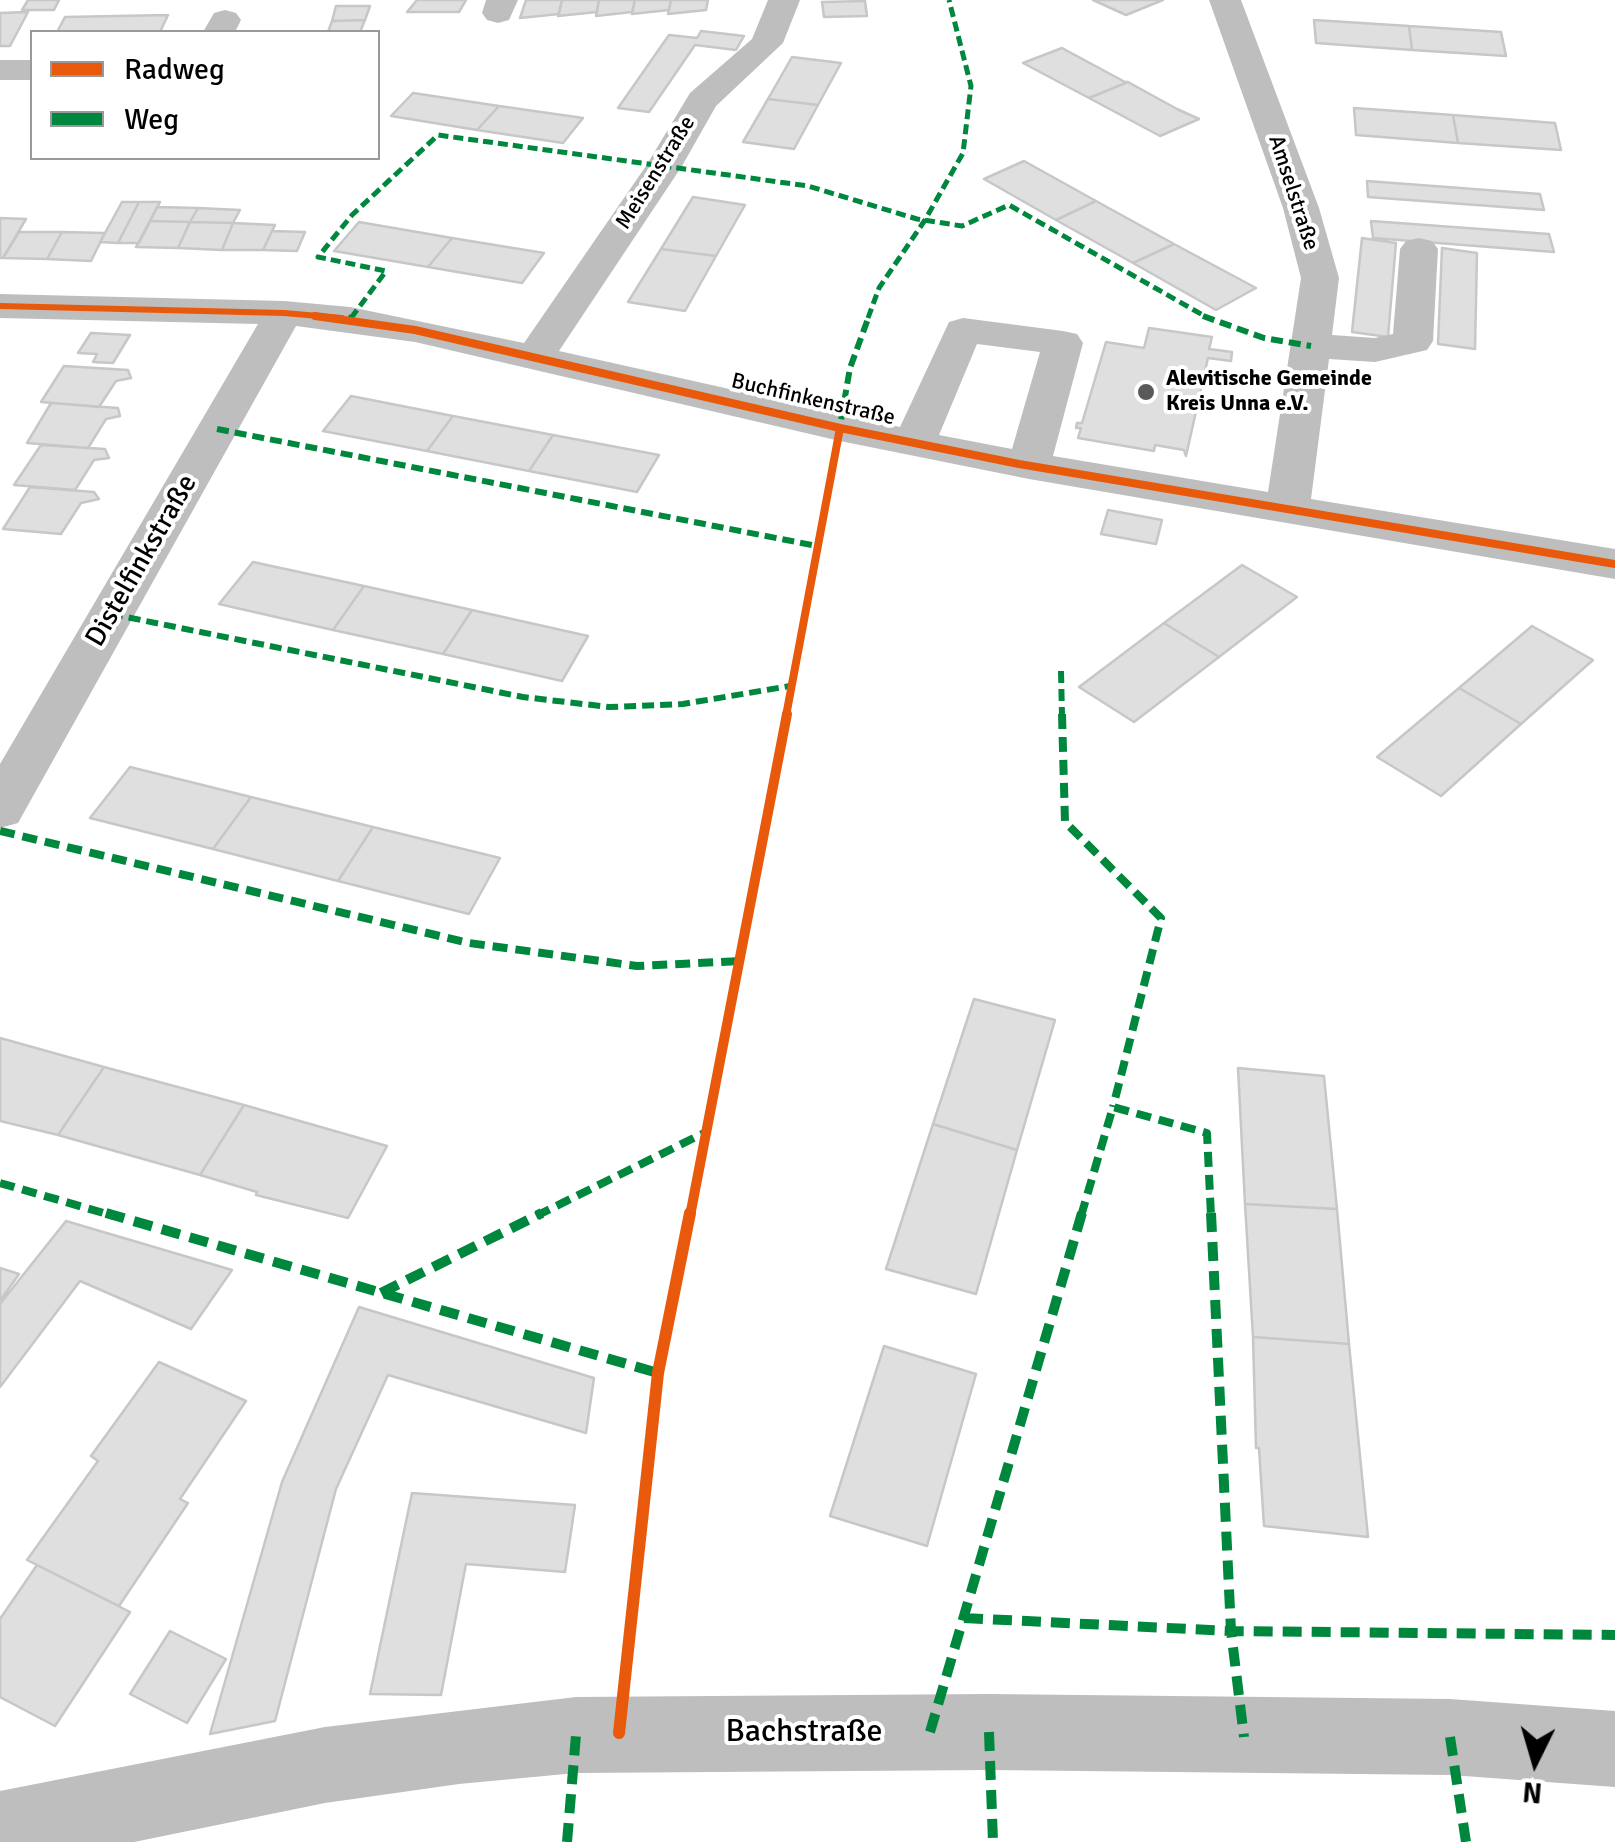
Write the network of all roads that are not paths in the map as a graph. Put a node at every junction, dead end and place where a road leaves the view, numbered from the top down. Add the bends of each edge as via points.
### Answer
1 (784, 0) edge
2 (1225, 0) edge
3 (1418, 249) dead end
4 (0, 306) edge
5 (284, 313) junction
6 (1311, 346) junction
7 (535, 356) junction
8 (914, 443) junction
9 (1029, 466) junction
10 (1287, 510) junction
11 (1615, 564) edge
12 (0, 809) edge
13 (1615, 1749) edge
14 (0, 1830) edge

1 - 7 street, Meisenstraße via 767,42 702,100
2 - 6 street, Amselstraße via 1320,278
3 - 6 street via 1413,341 1376,350
4 - 5 street, Buchfinkenstraße
5 - 7 street, Buchfinkenstraße via 416,330
5 - 12 street, Distelfinkstraße
6 - 10 street, Amselstraße
7 - 8 street, Buchfinkenstraße
8 - 9 street, Buchfinkenstraße
8 - 9 street via 963,330 1063,342
9 - 10 street, Buchfinkenstraße
10 - 11 street, Buchfinkenstraße
13 - 14 street, Bachstraße via 1450,1738 591,1734 325,1766

